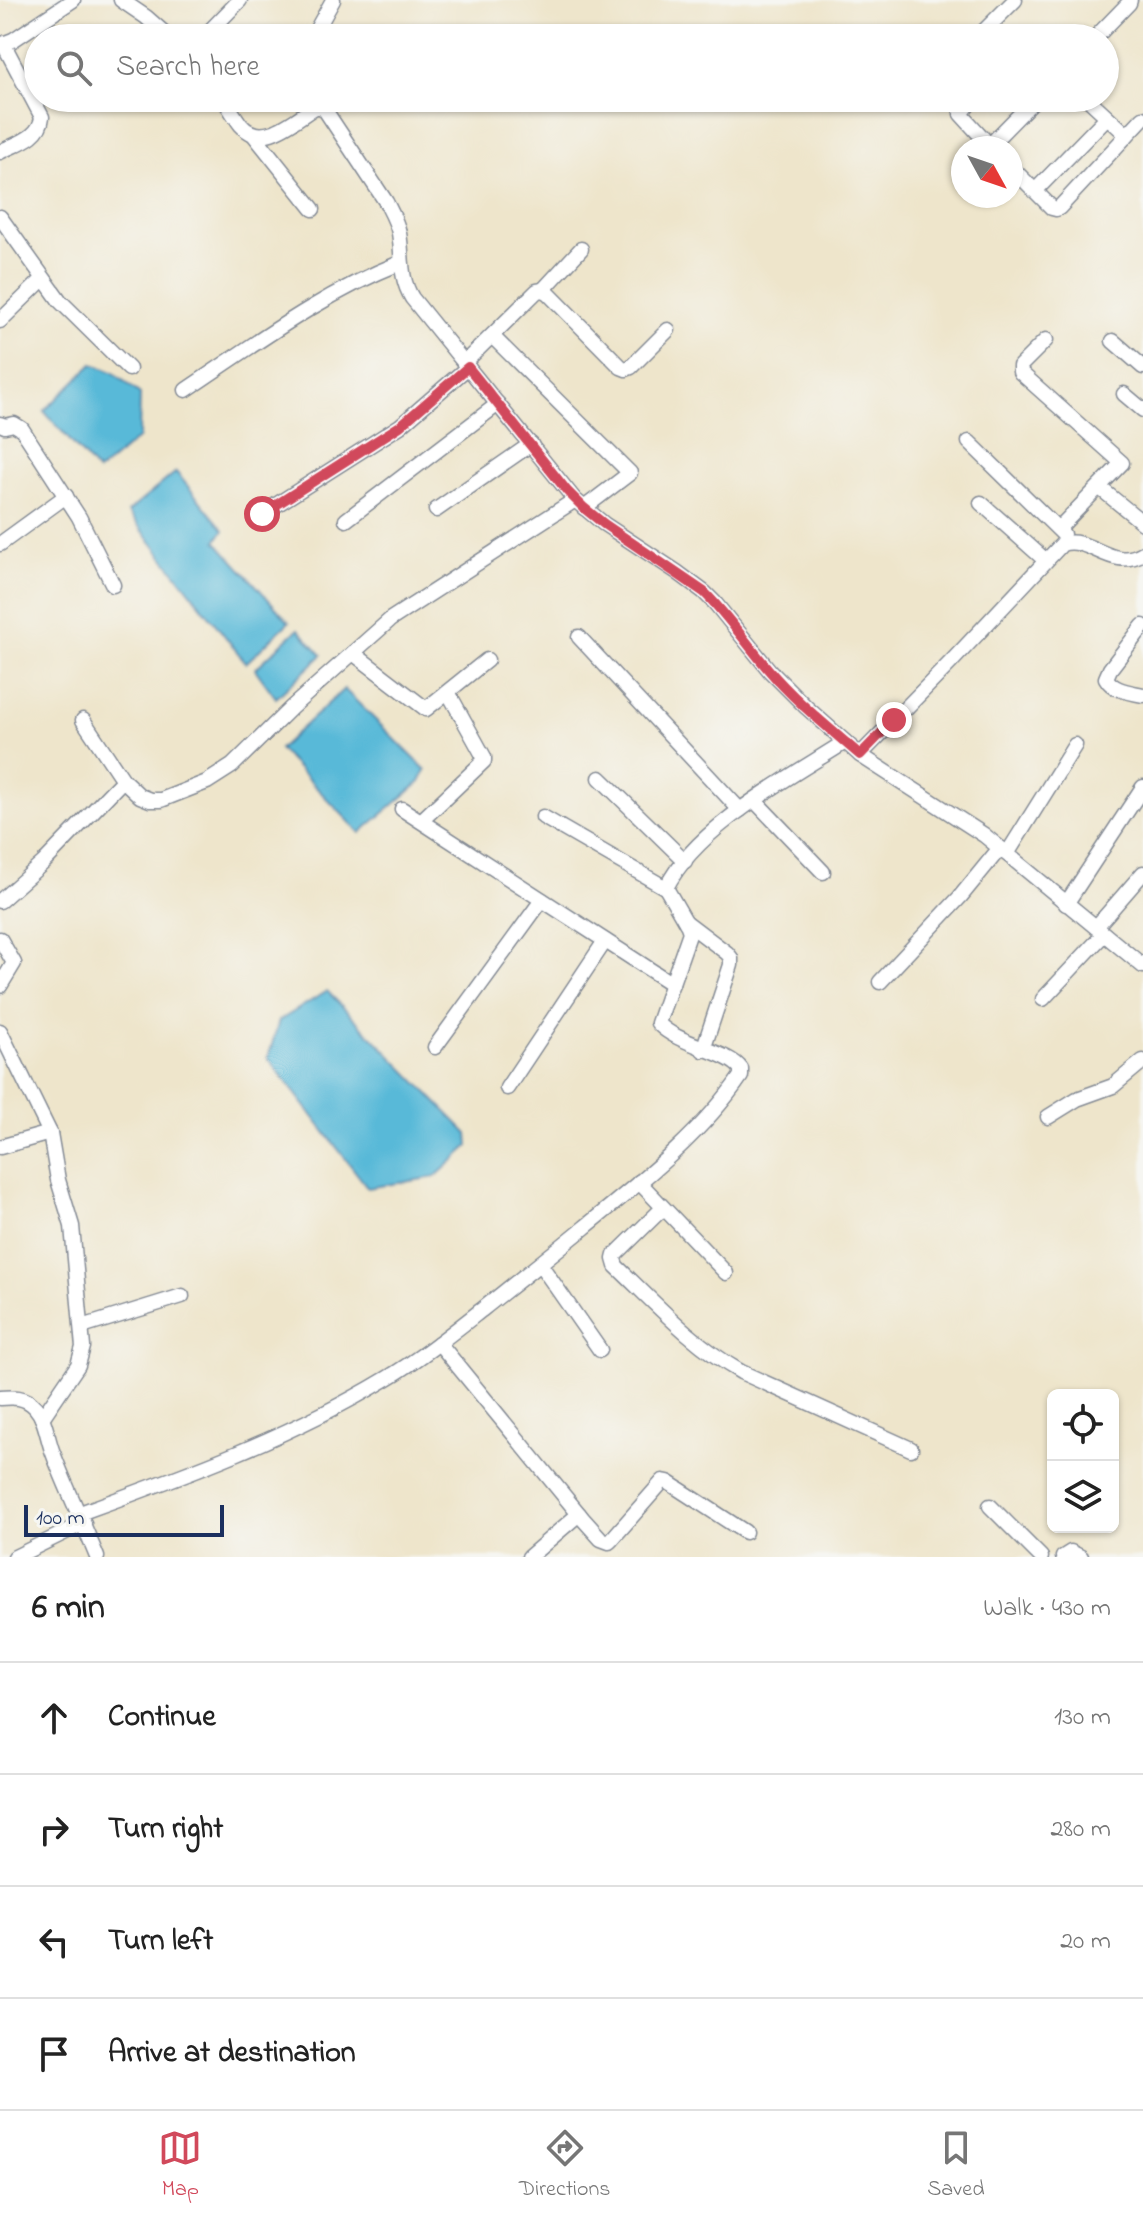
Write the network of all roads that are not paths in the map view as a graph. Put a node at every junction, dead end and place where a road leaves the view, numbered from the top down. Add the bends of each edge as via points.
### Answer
1 (73, 0) edge
2 (121, 0) edge
3 (240, 0) edge
4 (333, 0) edge
5 (1015, 0) edge
6 (1130, 0) edge
7 (35, 24) edge
8 (154, 24) edge
9 (217, 24) edge
10 (320, 24) edge
11 (991, 24) edge
12 (1109, 24) edge
13 (24, 31) edge
14 (2, 45) edge
15 (24, 85) edge
16 (39, 112) edge
17 (232, 112) edge
18 (307, 112) edge
19 (327, 112) edge
20 (963, 112) edge
21 (1023, 112) edge
22 (1102, 112) edge
23 (1107, 117) junction
24 (1143, 118) edge
25 (254, 135) junction
26 (1127, 135) junction
27 (981, 136) edge
28 (1001, 136) edge
29 (0, 152) edge
30 (1023, 179) edge
31 (1035, 191) junction
32 (313, 209) dead end
33 (0, 217) edge
34 (581, 249) dead end
35 (400, 263) junction
36 (43, 279) junction
37 (543, 290) junction
38 (0, 321) edge
39 (668, 330) dead end
40 (492, 336) junction
41 (1046, 340) dead end
42 (1113, 341) dead end
43 (466, 365) junction
44 (1143, 367) edge
45 (129, 369) dead end
46 (186, 390) dead end
47 (1124, 394) dead end
48 (498, 404) junction
49 (1143, 410) edge
50 (0, 424) edge
51 (969, 442) dead end
52 (531, 444) junction
53 (1100, 488) junction
54 (66, 496) junction
55 (981, 503) dead end
56 (580, 504) junction
57 (436, 510) dead end
58 (262, 514) dead end
59 (346, 520) dead end
60 (1143, 523) edge
61 (1059, 528) junction
62 (1067, 542) junction
63 (0, 544) edge
64 (1143, 553) edge
65 (1045, 560) junction
66 (113, 585) dead end
67 (1143, 626) edge
68 (579, 637) dead end
69 (353, 653) junction
70 (487, 660) dead end
71 (448, 692) junction
72 (1143, 695) edge
73 (83, 720) dead end
74 (845, 742) junction
75 (1075, 745) dead end
76 (860, 755) junction
77 (600, 778) dead end
78 (123, 780) junction
79 (1143, 787) edge
80 (755, 801) junction
81 (402, 809) dead end
82 (740, 810) junction
83 (543, 817) dead end
84 (421, 821) junction
85 (1004, 851) junction
86 (685, 861) junction
87 (823, 872) dead end
88 (1143, 873) edge
89 (666, 888) junction
90 (542, 900) junction
91 (0, 901) edge
92 (1066, 904) junction
93 (686, 922) junction
94 (1100, 930) junction
95 (0, 939) edge
96 (605, 941) junction
97 (1143, 966) edge
98 (880, 982) dead end
99 (672, 984) junction
100 (0, 986) edge
101 (1043, 999) dead end
102 (0, 1031) edge
103 (435, 1047) dead end
104 (703, 1050) junction
105 (1143, 1061) edge
106 (507, 1088) dead end
107 (1048, 1117) dead end
108 (50, 1133) junction
109 (0, 1147) edge
110 (639, 1182) junction
111 (663, 1208) junction
112 (540, 1264) junction
113 (726, 1273) dead end
114 (182, 1296) dead end
115 (82, 1327) junction
116 (439, 1343) junction
117 (600, 1350) dead end
118 (0, 1398) edge
119 (42, 1418) junction
120 (911, 1449) dead end
121 (990, 1506) dead end
122 (579, 1514) junction
123 (82, 1518) junction
124 (745, 1532) dead end
125 (15, 1557) edge
126 (97, 1557) edge
127 (529, 1557) edge
128 (1041, 1557) edge
129 (1063, 1557) edge
130 (1081, 1557) edge

1 - 7 street
2 - 8 street
3 - 9 street
4 - 10 street
5 - 11 street
6 - 12 street
13 - 14 street
14 - 15 street
16 - 29 street via 41,127 35,135
17 - 25 street
18 - 25 street via 280,129
19 - 35 street via 394,218
20 - 27 street
21 - 28 street
22 - 23 street
23 - 26 street
23 - 31 street
24 - 26 street
25 - 32 street
26 - 31 street via 1059,208 1052,208
30 - 31 street
33 - 36 street
34 - 37 street
35 - 43 street via 405,288
35 - 46 street via 301,312
36 - 38 street
36 - 45 street
37 - 39 street via 626,369
37 - 40 street
40 - 43 street
40 - 56 street via 630,473
41 - 53 street via 1020,372 1120,460
42 - 44 street
43 - 48 street
43 - 58 street via 400,426
47 - 49 street
48 - 52 street
48 - 59 street
50 - 54 street via 22,429
51 - 61 street
52 - 56 street
52 - 57 street
53 - 60 street
53 - 61 street
54 - 63 street
54 - 66 street
55 - 65 street
56 - 69 street via 402,611
56 - 74 street via 704,592 770,671
61 - 62 street
62 - 64 street via 1115,558
62 - 65 street
65 - 76 street
67 - 72 street via 1106,678 1115,688
68 - 82 street
69 - 71 street via 426,709
69 - 78 street via 232,766 207,782 150,800
70 - 71 street
71 - 84 street via 484,761
73 - 78 street
74 - 76 street
74 - 80 street
75 - 85 street
76 - 85 street
77 - 86 street
78 - 91 street
79 - 92 street
80 - 82 street
80 - 87 street
81 - 84 street
82 - 86 street
83 - 89 street
84 - 90 street
85 - 92 street
85 - 98 street
86 - 89 street
88 - 94 street
89 - 93 street
90 - 96 street
90 - 103 street
92 - 94 street
93 - 99 street via 688,941
93 - 104 street via 731,958
94 - 97 street
94 - 101 street
95 - 100 street via 14,963
96 - 99 street
96 - 106 street
99 - 104 street via 658,1023
102 - 108 street
104 - 110 street via 738,1064 741,1076 711,1114
105 - 107 street via 1113,1086
108 - 109 street
108 - 115 street via 72,1226
110 - 111 street
110 - 112 street
111 - 113 street
111 - 120 street via 615,1255 616,1266 719,1360
112 - 116 street
112 - 117 street
114 - 115 street
115 - 119 street via 78,1365
116 - 122 street
116 - 123 street via 373,1386 262,1443
118 - 119 street via 19,1397 34,1405
119 - 123 street
121 - 128 street
122 - 124 street via 609,1542 663,1481
122 - 127 street
123 - 125 street
123 - 126 street
129 - 130 street via 1071,1552

